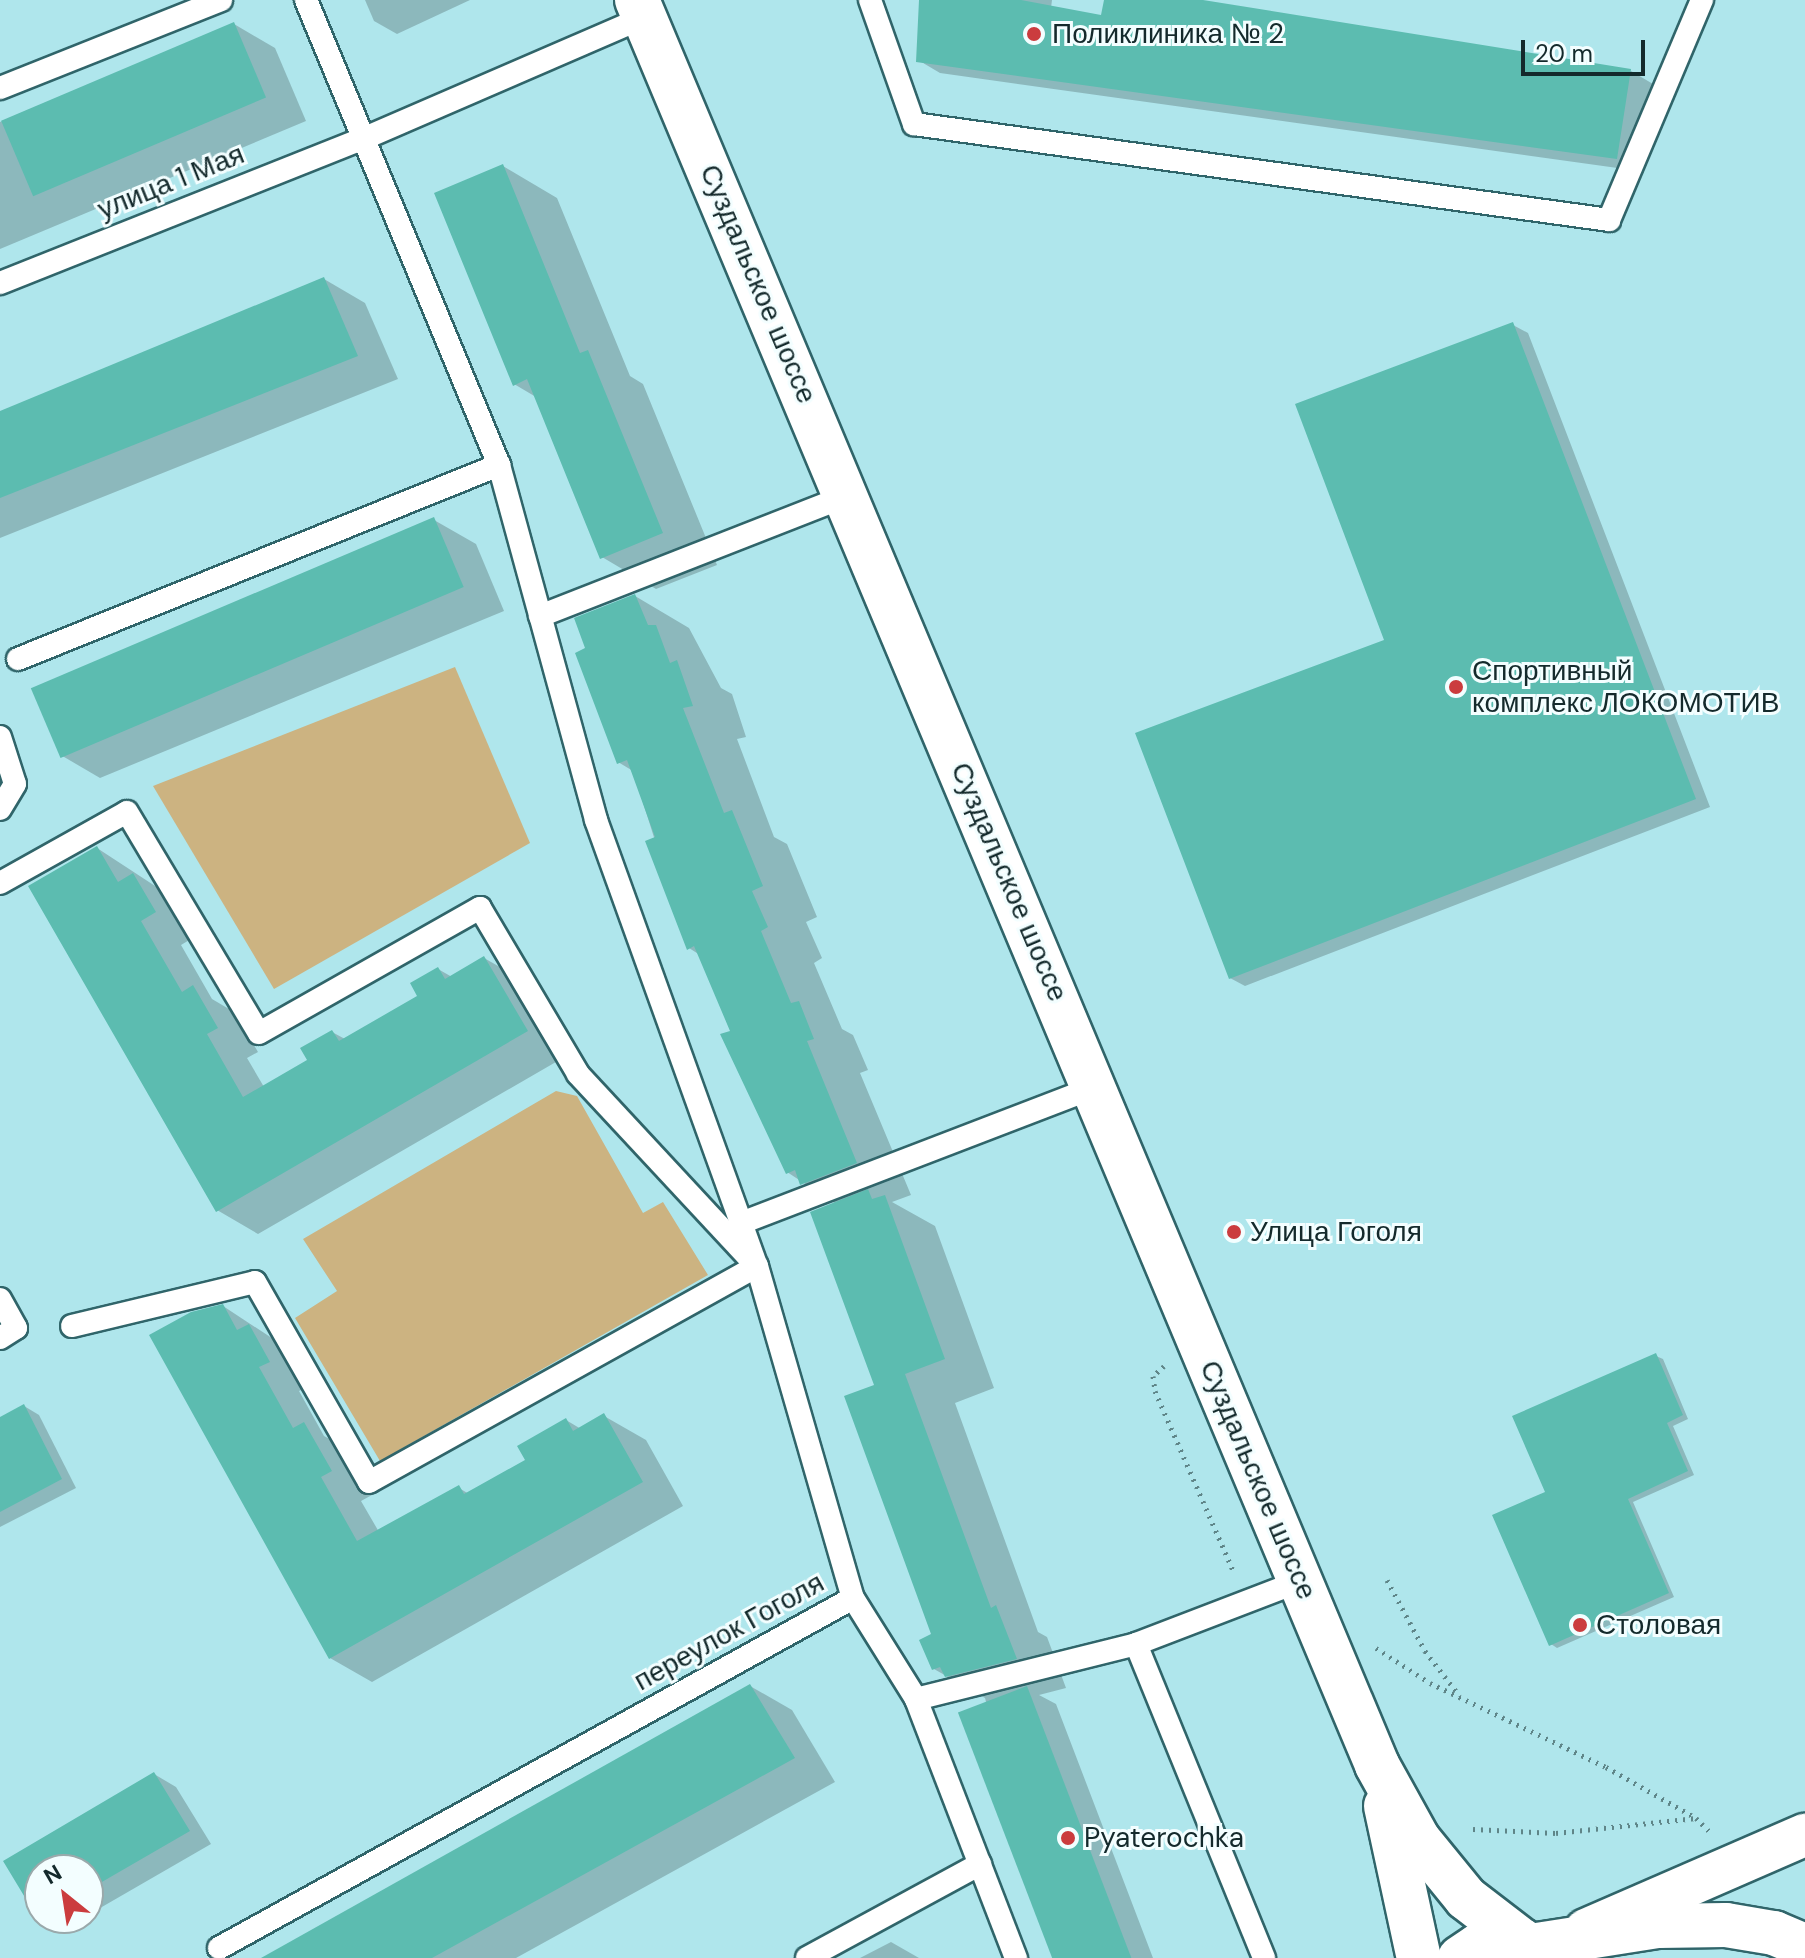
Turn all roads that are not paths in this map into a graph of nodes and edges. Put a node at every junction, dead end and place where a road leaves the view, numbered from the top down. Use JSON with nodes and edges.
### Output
{"nodes":[{"id":1,"x":221,"y":0,"type":"edge"},
{"id":2,"x":306,"y":0,"type":"edge"},
{"id":3,"x":870,"y":0,"type":"edge"},
{"id":4,"x":1702,"y":0,"type":"edge"},
{"id":5,"x":641,"y":9,"type":"edge"},
{"id":6,"x":0,"y":88,"type":"edge"},
{"id":7,"x":365,"y":138,"type":"junction"},
{"id":8,"x":0,"y":283,"type":"edge"},
{"id":9,"x":499,"y":465,"type":"junction"},
{"id":10,"x":848,"y":495,"type":"junction"},
{"id":11,"x":540,"y":616,"type":"junction"},
{"id":12,"x":18,"y":659,"type":"dead end"},
{"id":13,"x":0,"y":737,"type":"edge"},
{"id":14,"x":0,"y":809,"type":"edge"},
{"id":15,"x":0,"y":883,"type":"edge"},
{"id":16,"x":1095,"y":1087,"type":"junction"},
{"id":17,"x":741,"y":1223,"type":"junction"},
{"id":18,"x":757,"y":1266,"type":"junction"},
{"id":19,"x":0,"y":1299,"type":"edge"},
{"id":20,"x":72,"y":1326,"type":"dead end"},
{"id":21,"x":0,"y":1338,"type":"edge"},
{"id":22,"x":1300,"y":1581,"type":"junction"},
{"id":23,"x":853,"y":1598,"type":"junction"},
{"id":24,"x":1136,"y":1644,"type":"junction"},
{"id":25,"x":916,"y":1699,"type":"junction"},
{"id":26,"x":1377,"y":1765,"type":"junction"},
{"id":27,"x":1805,"y":1835,"type":"edge"},
{"id":28,"x":980,"y":1864,"type":"junction"},
{"id":29,"x":1708,"y":1876,"type":"junction"},
{"id":30,"x":1645,"y":1942,"type":"edge"},
{"id":31,"x":1805,"y":1946,"type":"edge"},
{"id":32,"x":1542,"y":1947,"type":"edge"},
{"id":33,"x":219,"y":1948,"type":"dead end"},
{"id":34,"x":807,"y":1958,"type":"edge"},
{"id":35,"x":1016,"y":1958,"type":"edge"},
{"id":36,"x":1264,"y":1958,"type":"edge"},
{"id":37,"x":1419,"y":1958,"type":"edge"},
{"id":38,"x":1460,"y":1958,"type":"edge"}],
"edges":[{"from":1,"to":6,"type":"lane"},
{"from":2,"to":7,"type":"lane"},
{"from":3,"to":4,"type":"lane"},
{"from":5,"to":7,"type":"lane","name":"улица 1 Мая"},
{"from":5,"to":10,"type":"main road","name":"Суздальское шоссе"},
{"from":7,"to":8,"type":"lane","name":"улица 1 Мая"},
{"from":7,"to":9,"type":"lane"},
{"from":9,"to":11,"type":"lane"},
{"from":9,"to":12,"type":"lane"},
{"from":10,"to":11,"type":"lane"},
{"from":10,"to":16,"type":"main road","name":"Суздальское шоссе"},
{"from":11,"to":17,"type":"lane"},
{"from":13,"to":14,"type":"lane"},
{"from":15,"to":18,"type":"lane"},
{"from":16,"to":17,"type":"lane"},
{"from":16,"to":22,"type":"main road","name":"Суздальское шоссе"},
{"from":17,"to":18,"type":"lane"},
{"from":18,"to":20,"type":"lane"},
{"from":18,"to":23,"type":"lane"},
{"from":19,"to":21,"type":"lane"},
{"from":22,"to":24,"type":"lane"},
{"from":22,"to":26,"type":"main road","name":"Суздальское шоссе"},
{"from":23,"to":25,"type":"lane","name":"переулок Гоголя"},
{"from":23,"to":33,"type":"lane","name":"переулок Гоголя"},
{"from":24,"to":25,"type":"lane"},
{"from":24,"to":36,"type":"lane"},
{"from":25,"to":28,"type":"lane","name":"переулок Гоголя"},
{"from":26,"to":32,"type":"main road","name":"Суздальское шоссе"},
{"from":26,"to":37,"type":"main road","name":"Суздальское шоссе"},
{"from":27,"to":29,"type":"street"},
{"from":28,"to":34,"type":"lane"},
{"from":28,"to":35,"type":"lane","name":"переулок Гоголя"},
{"from":29,"to":30,"type":"street"},
{"from":29,"to":32,"type":"street"},
{"from":30,"to":31,"type":"main road"},
{"from":30,"to":32,"type":"main road"},
{"from":32,"to":38,"type":"main road"}]}
